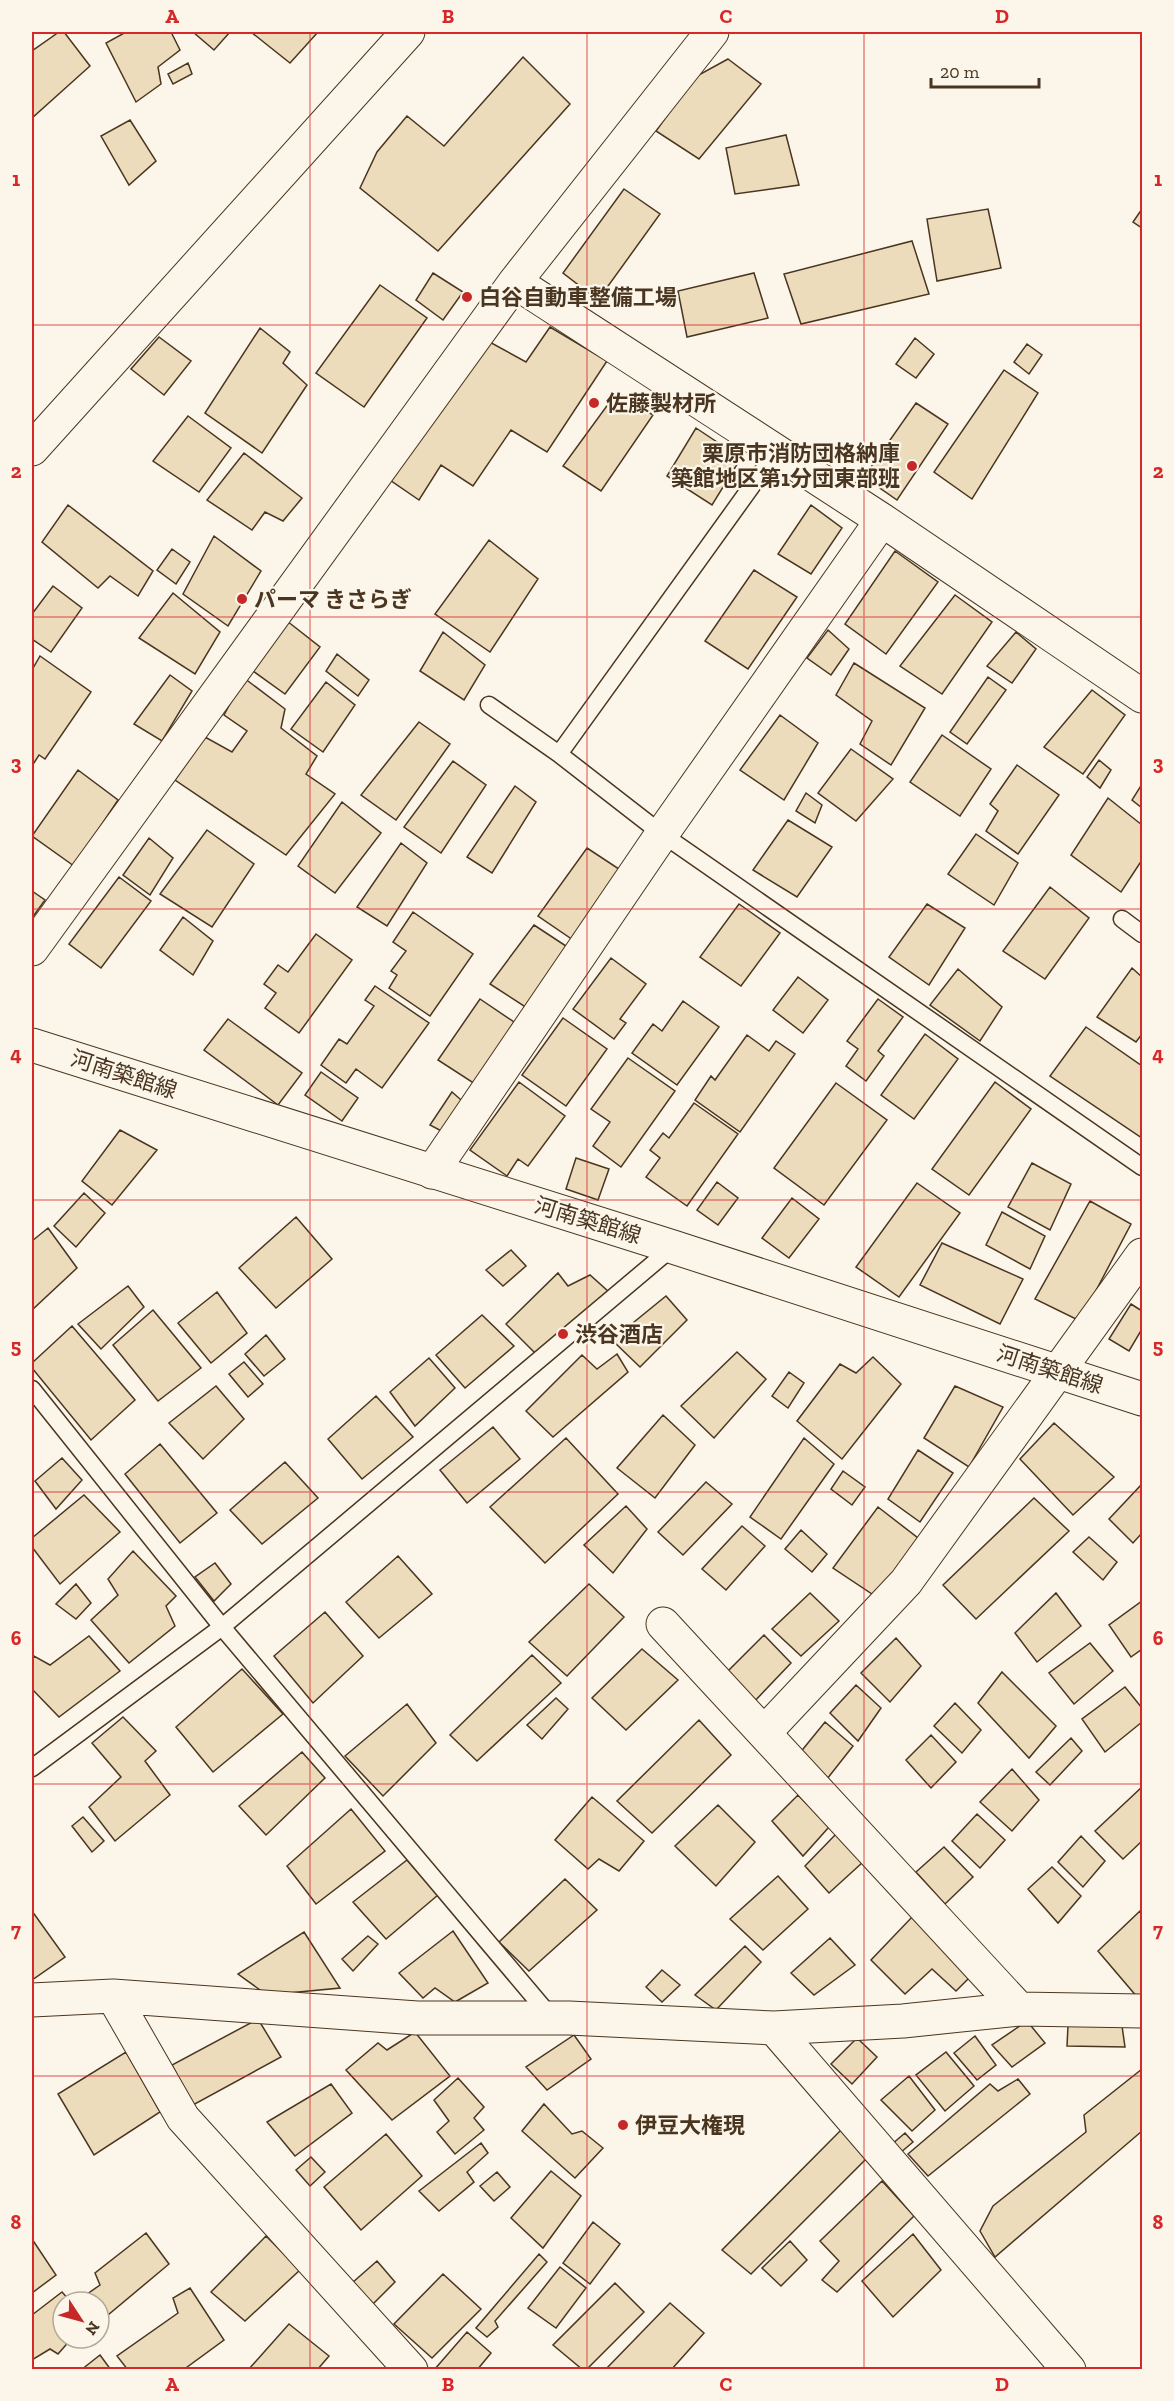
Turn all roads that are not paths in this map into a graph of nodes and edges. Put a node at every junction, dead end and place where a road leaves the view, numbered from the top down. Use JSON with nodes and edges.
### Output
{"nodes":[{"id":1,"x":408,"y":32,"type":"edge"},
{"id":2,"x":712,"y":32,"type":"edge"},
{"id":3,"x":515,"y":282,"type":"junction"},
{"id":4,"x":32,"y":449,"type":"edge"},
{"id":5,"x":777,"y":451,"type":"junction"},
{"id":6,"x":882,"y":520,"type":"junction"},
{"id":7,"x":1143,"y":696,"type":"edge"},
{"id":8,"x":489,"y":705,"type":"dead end"},
{"id":9,"x":559,"y":754,"type":"junction"},
{"id":10,"x":662,"y":834,"type":"junction"},
{"id":11,"x":1122,"y":919,"type":"dead end"},
{"id":12,"x":1143,"y":934,"type":"edge"},
{"id":13,"x":32,"y":949,"type":"edge"},
{"id":14,"x":32,"y":1045,"type":"edge"},
{"id":15,"x":1143,"y":1167,"type":"edge"},
{"id":16,"x":432,"y":1172,"type":"junction"},
{"id":17,"x":673,"y":1247,"type":"junction"},
{"id":18,"x":1143,"y":1255,"type":"edge"},
{"id":19,"x":1059,"y":1373,"type":"junction"},
{"id":20,"x":32,"y":1389,"type":"edge"},
{"id":21,"x":1143,"y":1399,"type":"edge"},
{"id":22,"x":663,"y":1624,"type":"dead end"},
{"id":23,"x":222,"y":1627,"type":"junction"},
{"id":24,"x":764,"y":1733,"type":"junction"},
{"id":25,"x":32,"y":1768,"type":"edge"},
{"id":26,"x":113,"y":1996,"type":"junction"},
{"id":27,"x":32,"y":2000,"type":"edge"},
{"id":28,"x":1019,"y":2009,"type":"junction"},
{"id":29,"x":1143,"y":2012,"type":"edge"},
{"id":30,"x":552,"y":2018,"type":"junction"},
{"id":31,"x":774,"y":2028,"type":"junction"},
{"id":32,"x":411,"y":2370,"type":"edge"},
{"id":33,"x":1069,"y":2370,"type":"edge"}],
"edges":[{"from":1,"to":4,"type":"street"},
{"from":2,"to":3,"type":"street"},
{"from":3,"to":5,"type":"street"},
{"from":3,"to":13,"type":"street"},
{"from":5,"to":6,"type":"street"},
{"from":5,"to":9,"type":"lane"},
{"from":6,"to":7,"type":"street"},
{"from":6,"to":10,"type":"street"},
{"from":8,"to":9,"type":"lane"},
{"from":9,"to":10,"type":"lane"},
{"from":10,"to":15,"type":"lane"},
{"from":10,"to":16,"type":"street"},
{"from":11,"to":12,"type":"lane"},
{"from":14,"to":16,"type":"street","name":"河南築館線"},
{"from":16,"to":17,"type":"street","name":"河南築館線"},
{"from":17,"to":19,"type":"street","name":"河南築館線"},
{"from":17,"to":23,"type":"lane"},
{"from":18,"to":19,"type":"street"},
{"from":19,"to":21,"type":"street","name":"河南築館線"},
{"from":19,"to":24,"type":"street"},
{"from":20,"to":23,"type":"lane"},
{"from":22,"to":24,"type":"street"},
{"from":23,"to":25,"type":"lane"},
{"from":23,"to":30,"type":"lane"},
{"from":24,"to":28,"type":"street"},
{"from":26,"to":27,"type":"street"},
{"from":26,"to":30,"type":"street"},
{"from":26,"to":32,"type":"street"},
{"from":28,"to":29,"type":"street"},
{"from":28,"to":31,"type":"street"},
{"from":30,"to":31,"type":"street"},
{"from":31,"to":33,"type":"street"}]}
